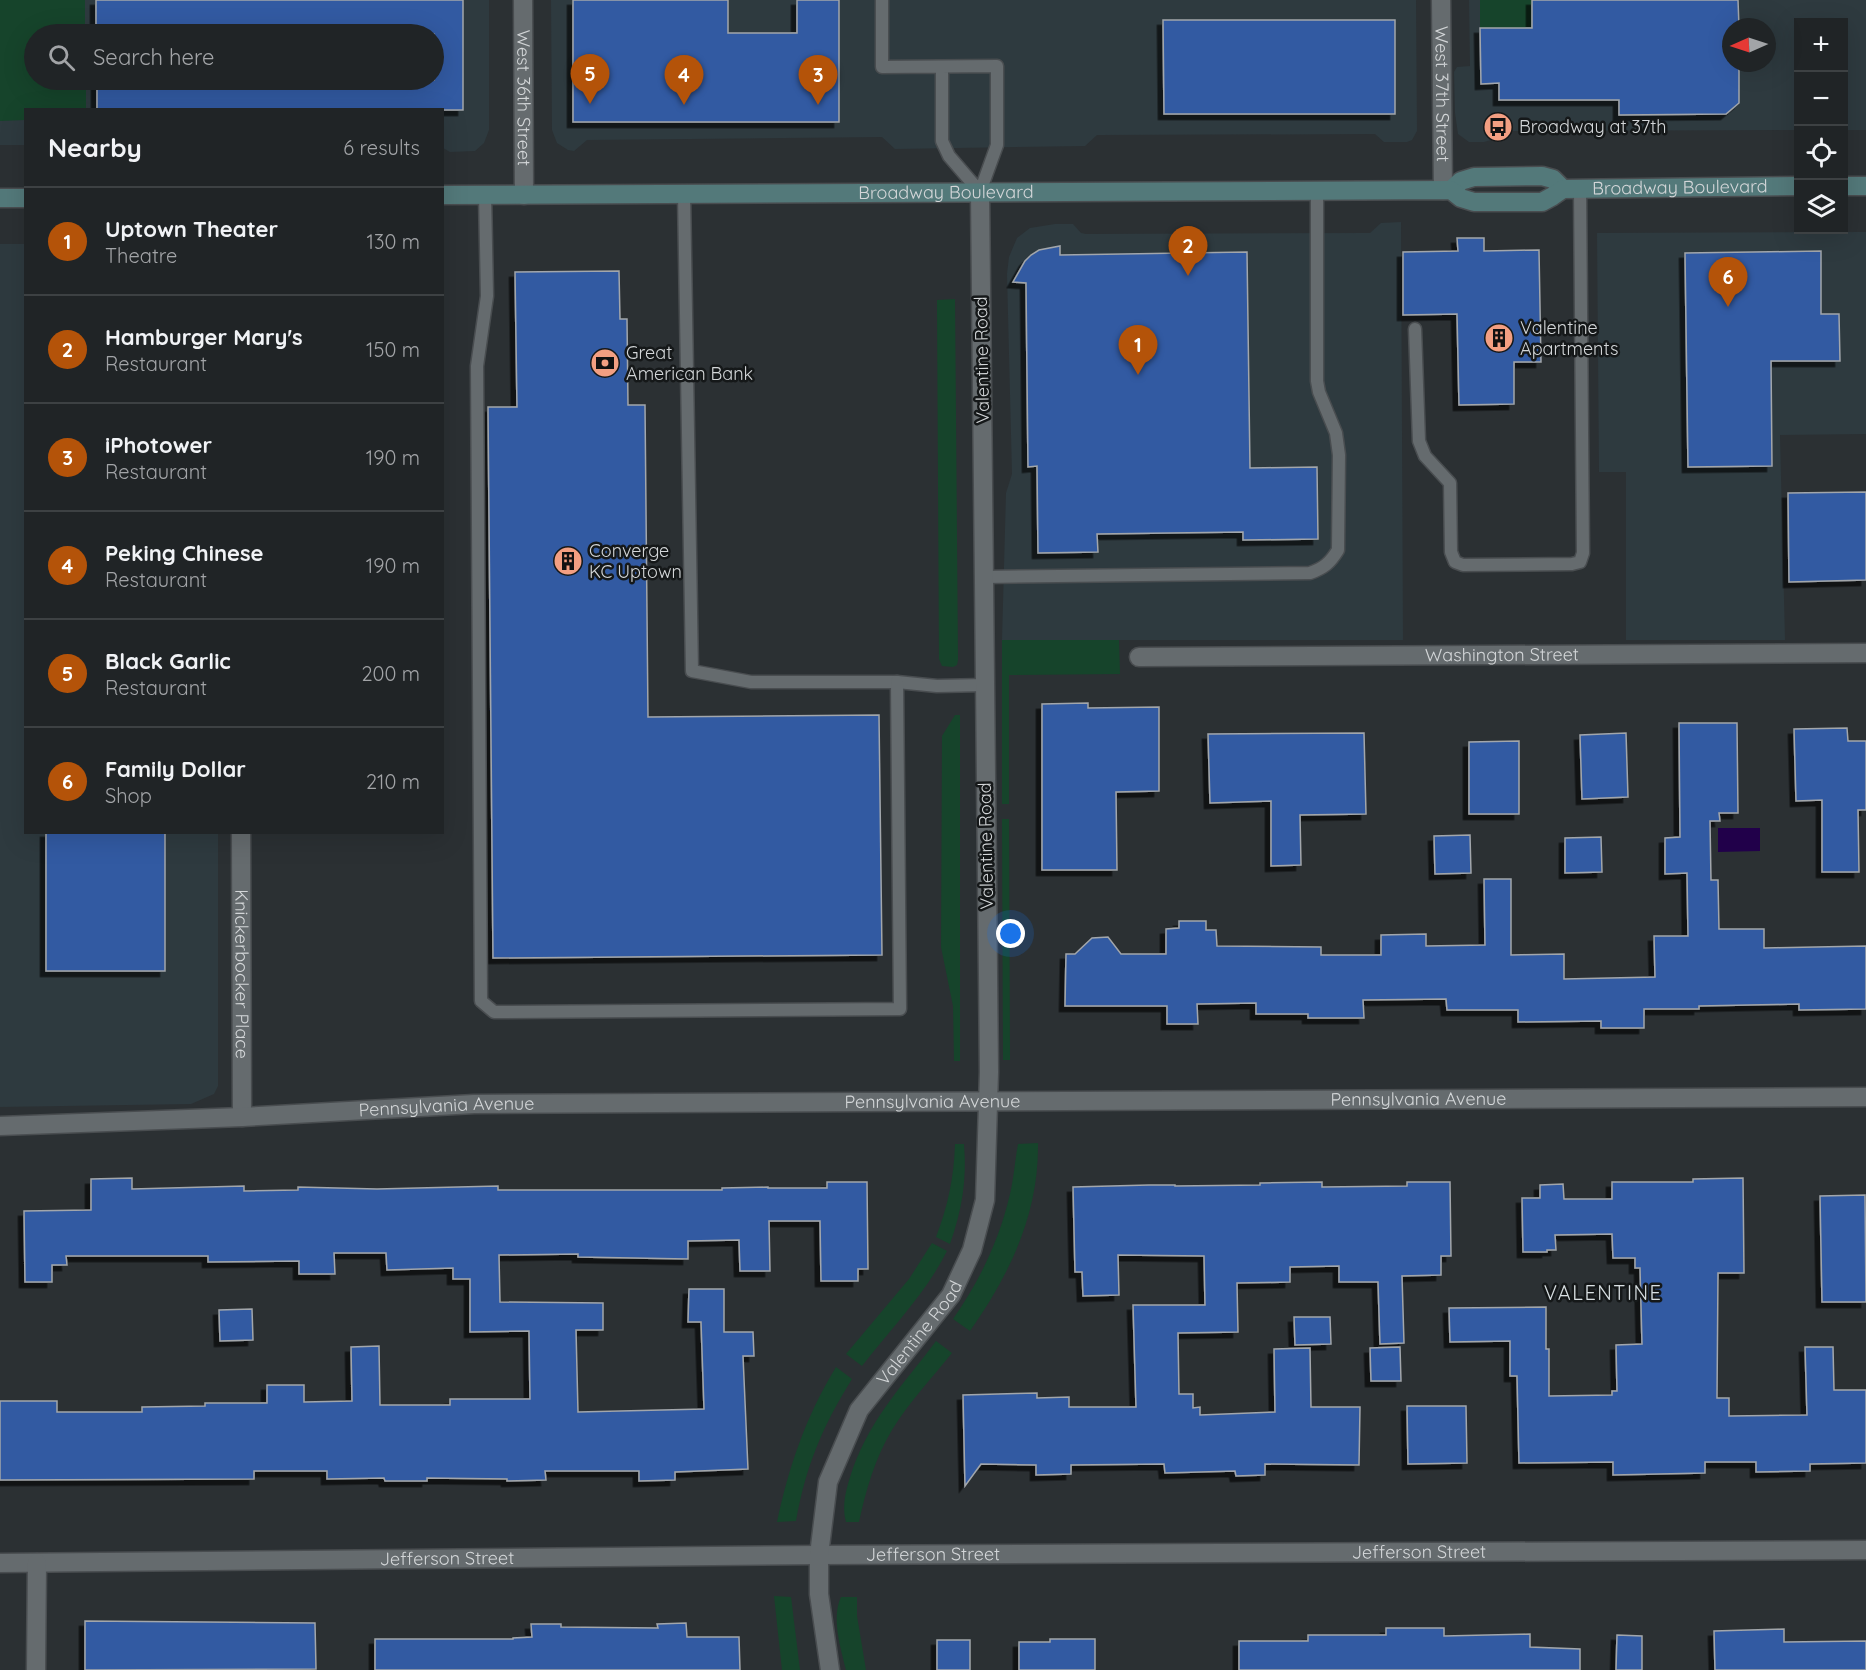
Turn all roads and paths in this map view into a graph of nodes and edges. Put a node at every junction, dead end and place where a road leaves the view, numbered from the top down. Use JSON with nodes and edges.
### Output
{"nodes":[{"id":1,"x":523,"y":0,"type":"edge"},
{"id":2,"x":882,"y":0,"type":"edge"},
{"id":3,"x":1441,"y":0,"type":"edge"},
{"id":4,"x":942,"y":67,"type":"junction"},
{"id":5,"x":1794,"y":186,"type":"edge"},
{"id":6,"x":1848,"y":186,"type":"edge"},
{"id":7,"x":1866,"y":186,"type":"edge"},
{"id":8,"x":1571,"y":189,"type":"junction"},
{"id":9,"x":1317,"y":190,"type":"junction"},
{"id":10,"x":1447,"y":190,"type":"junction"},
{"id":11,"x":980,"y":192,"type":"junction"},
{"id":12,"x":684,"y":194,"type":"junction"},
{"id":13,"x":444,"y":195,"type":"edge"},
{"id":14,"x":485,"y":195,"type":"junction"},
{"id":15,"x":524,"y":195,"type":"junction"},
{"id":16,"x":0,"y":198,"type":"edge"},
{"id":17,"x":24,"y":198,"type":"edge"},
{"id":18,"x":1415,"y":329,"type":"dead end"},
{"id":19,"x":983,"y":577,"type":"junction"},
{"id":20,"x":1866,"y":652,"type":"edge"},
{"id":21,"x":1139,"y":657,"type":"dead end"},
{"id":22,"x":897,"y":682,"type":"junction"},
{"id":23,"x":985,"y":685,"type":"junction"},
{"id":24,"x":241,"y":834,"type":"edge"},
{"id":25,"x":1866,"y":1097,"type":"edge"},
{"id":26,"x":989,"y":1103,"type":"junction"},
{"id":27,"x":242,"y":1117,"type":"junction"},
{"id":28,"x":0,"y":1126,"type":"edge"},
{"id":29,"x":1866,"y":1550,"type":"edge"},
{"id":30,"x":819,"y":1556,"type":"junction"},
{"id":31,"x":0,"y":1563,"type":"edge"},
{"id":32,"x":37,"y":1563,"type":"junction"},
{"id":33,"x":36,"y":1670,"type":"edge"},
{"id":34,"x":830,"y":1670,"type":"edge"}],
"edges":[{"from":1,"to":15,"type":"street","name":"West 36th Street"},
{"from":2,"to":4,"type":"lane"},
{"from":3,"to":10,"type":"street","name":"West 37th Street"},
{"from":4,"to":11,"type":"lane"},
{"from":4,"to":11,"type":"lane"},
{"from":5,"to":8,"type":"main road","name":"Broadway Boulevard"},
{"from":6,"to":7,"type":"main road"},
{"from":8,"to":10,"type":"main road","name":"Broadway Boulevard"},
{"from":8,"to":10,"type":"main road","name":"Broadway Boulevard"},
{"from":8,"to":18,"type":"lane"},
{"from":9,"to":10,"type":"main road","name":"Broadway Boulevard"},
{"from":9,"to":11,"type":"main road","name":"Broadway Boulevard"},
{"from":9,"to":19,"type":"lane"},
{"from":11,"to":12,"type":"main road","name":"Broadway Boulevard"},
{"from":11,"to":19,"type":"street","name":"Valentine Road"},
{"from":12,"to":15,"type":"main road","name":"Broadway Boulevard"},
{"from":12,"to":22,"type":"lane"},
{"from":13,"to":14,"type":"main road","name":"Broadway Boulevard"},
{"from":14,"to":15,"type":"main road","name":"Broadway Boulevard"},
{"from":14,"to":22,"type":"lane"},
{"from":16,"to":17,"type":"main road"},
{"from":19,"to":23,"type":"street","name":"Valentine Road"},
{"from":20,"to":21,"type":"street","name":"Washington Street"},
{"from":22,"to":23,"type":"lane"},
{"from":23,"to":26,"type":"street","name":"Valentine Road"},
{"from":24,"to":27,"type":"street","name":"Knickerbocker Place"},
{"from":25,"to":26,"type":"street","name":"Pennsylvania Avenue"},
{"from":26,"to":27,"type":"street","name":"Pennsylvania Avenue"},
{"from":26,"to":30,"type":"street","name":"Valentine Road"},
{"from":27,"to":28,"type":"street","name":"Pennsylvania Avenue"},
{"from":29,"to":30,"type":"street","name":"Jefferson Street"},
{"from":30,"to":32,"type":"street","name":"Jefferson Street"},
{"from":30,"to":34,"type":"street","name":"Valentine Road"},
{"from":31,"to":32,"type":"street","name":"Jefferson Street"},
{"from":32,"to":33,"type":"street"}]}
